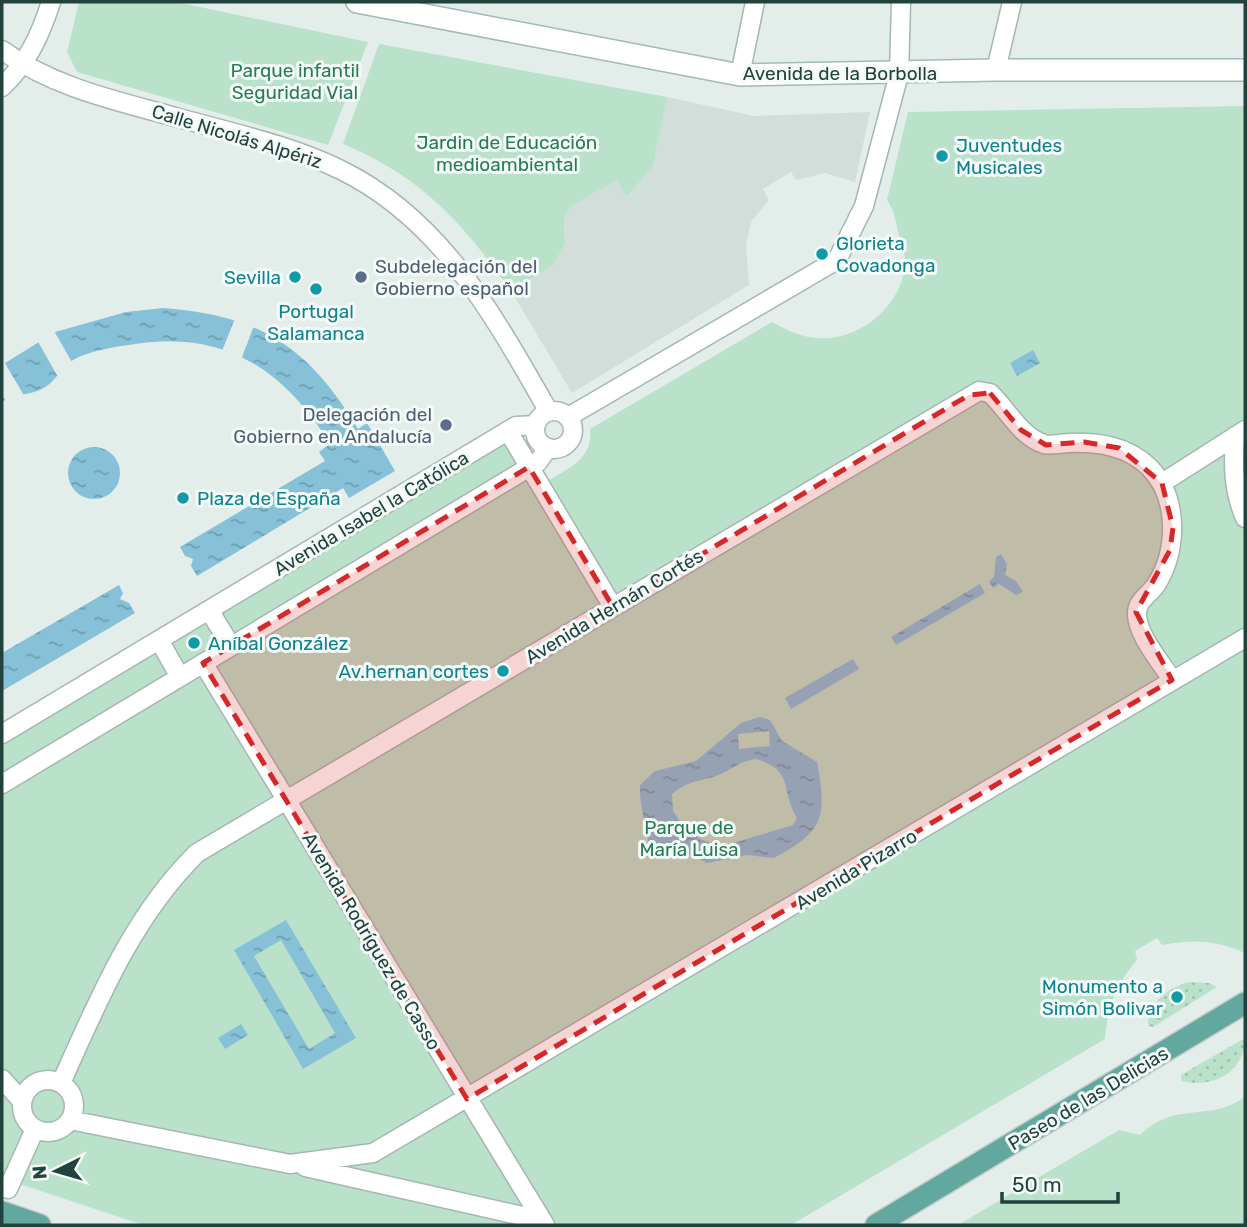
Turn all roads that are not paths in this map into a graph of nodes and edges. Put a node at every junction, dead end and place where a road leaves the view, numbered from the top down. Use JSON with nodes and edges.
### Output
{"nodes":[{"id":1,"x":51,"y":2,"type":"edge"},
{"id":2,"x":357,"y":2,"type":"edge"},
{"id":3,"x":755,"y":2,"type":"edge"},
{"id":4,"x":901,"y":2,"type":"edge"},
{"id":5,"x":1012,"y":2,"type":"edge"},
{"id":6,"x":2,"y":50,"type":"edge"},
{"id":7,"x":2,"y":63,"type":"edge"},
{"id":8,"x":24,"y":66,"type":"junction"},
{"id":9,"x":996,"y":70,"type":"junction"},
{"id":10,"x":1245,"y":70,"type":"edge"},
{"id":11,"x":899,"y":74,"type":"junction"},
{"id":12,"x":740,"y":75,"type":"junction"},
{"id":13,"x":2,"y":87,"type":"edge"},
{"id":14,"x":568,"y":417,"type":"junction"},
{"id":15,"x":543,"y":419,"type":"junction"},
{"id":16,"x":508,"y":431,"type":"junction"},
{"id":17,"x":1240,"y":433,"type":"edge"},
{"id":18,"x":548,"y":448,"type":"junction"},
{"id":19,"x":529,"y":467,"type":"junction"},
{"id":20,"x":1162,"y":483,"type":"junction"},
{"id":21,"x":1245,"y":518,"type":"edge"},
{"id":22,"x":613,"y":607,"type":"junction"},
{"id":23,"x":209,"y":610,"type":"junction"},
{"id":24,"x":1245,"y":638,"type":"edge"},
{"id":25,"x":159,"y":640,"type":"junction"},
{"id":26,"x":231,"y":646,"type":"junction"},
{"id":27,"x":204,"y":663,"type":"junction"},
{"id":28,"x":180,"y":677,"type":"junction"},
{"id":29,"x":1172,"y":680,"type":"junction"},
{"id":30,"x":2,"y":734,"type":"edge"},
{"id":31,"x":2,"y":784,"type":"edge"},
{"id":32,"x":287,"y":801,"type":"junction"},
{"id":33,"x":1245,"y":1003,"type":"edge"},
{"id":34,"x":2,"y":1079,"type":"edge"},
{"id":35,"x":61,"y":1083,"type":"junction"},
{"id":36,"x":467,"y":1099,"type":"junction"},
{"id":37,"x":22,"y":1101,"type":"junction"},
{"id":38,"x":70,"y":1120,"type":"junction"},
{"id":39,"x":35,"y":1129,"type":"junction"},
{"id":40,"x":290,"y":1164,"type":"junction"},
{"id":41,"x":8,"y":1189,"type":"dead end"},
{"id":42,"x":2,"y":1212,"type":"edge"},
{"id":43,"x":885,"y":1219,"type":"edge"},
{"id":44,"x":542,"y":1223,"type":"edge"},
{"id":45,"x":40,"y":1225,"type":"edge"},
{"id":46,"x":868,"y":1225,"type":"edge"}],
"edges":[{"from":1,"to":8,"type":"street"},
{"from":2,"to":12,"type":"main road","name":"Avenida de la Borbolla"},
{"from":3,"to":12,"type":"street"},
{"from":4,"to":11,"type":"street"},
{"from":5,"to":9,"type":"street"},
{"from":6,"to":8,"type":"street"},
{"from":7,"to":8,"type":"street"},
{"from":8,"to":13,"type":"street"},
{"from":8,"to":15,"type":"street","name":"Calle Nicolás Alpériz"},
{"from":9,"to":10,"type":"main road","name":"Avenida de la Borbolla"},
{"from":9,"to":11,"type":"main road","name":"Avenida de la Borbolla"},
{"from":11,"to":12,"type":"main road","name":"Avenida de la Borbolla"},
{"from":11,"to":14,"type":"street"},
{"from":14,"to":15,"type":"street"},
{"from":14,"to":18,"type":"street"},
{"from":15,"to":16,"type":"street","name":"Avenida Isabel la Católica"},
{"from":15,"to":18,"type":"street"},
{"from":16,"to":19,"type":"street"},
{"from":16,"to":23,"type":"street","name":"Avenida Isabel la Católica"},
{"from":17,"to":20,"type":"street"},
{"from":17,"to":21,"type":"street"},
{"from":18,"to":19,"type":"street"},
{"from":19,"to":22,"type":"street"},
{"from":19,"to":26,"type":"street"},
{"from":20,"to":22,"type":"street","name":"Avenida Hernán Cortés"},
{"from":20,"to":29,"type":"street"},
{"from":22,"to":32,"type":"street","name":"Avenida Hernán Cortés"},
{"from":23,"to":25,"type":"street","name":"Avenida Isabel la Católica"},
{"from":23,"to":26,"type":"street"},
{"from":24,"to":29,"type":"street","name":"Avenida Pizarro"},
{"from":25,"to":28,"type":"street"},
{"from":25,"to":30,"type":"street"},
{"from":26,"to":27,"type":"street"},
{"from":27,"to":28,"type":"street"},
{"from":27,"to":32,"type":"street","name":"Avenida Rodríguez de Casso"},
{"from":28,"to":31,"type":"street"},
{"from":29,"to":36,"type":"street","name":"Avenida Pizarro"},
{"from":32,"to":35,"type":"street","name":"Avenida Hernán Cortés"},
{"from":32,"to":36,"type":"street","name":"Avenida Rodríguez de Casso"},
{"from":33,"to":43,"type":"main road","name":"Paseo de las Delicias"},
{"from":34,"to":37,"type":"street"},
{"from":35,"to":37,"type":"street"},
{"from":35,"to":38,"type":"street"},
{"from":36,"to":40,"type":"street","name":"Avenida Pizarro"},
{"from":36,"to":44,"type":"street","name":"Avenida Rodríguez de Casso"},
{"from":37,"to":39,"type":"street"},
{"from":38,"to":39,"type":"street"},
{"from":38,"to":40,"type":"street"},
{"from":39,"to":41,"type":"street"},
{"from":40,"to":44,"type":"street"},
{"from":42,"to":45,"type":"main road"},
{"from":43,"to":46,"type":"main road","name":"Paseo de las Delicias"}]}
